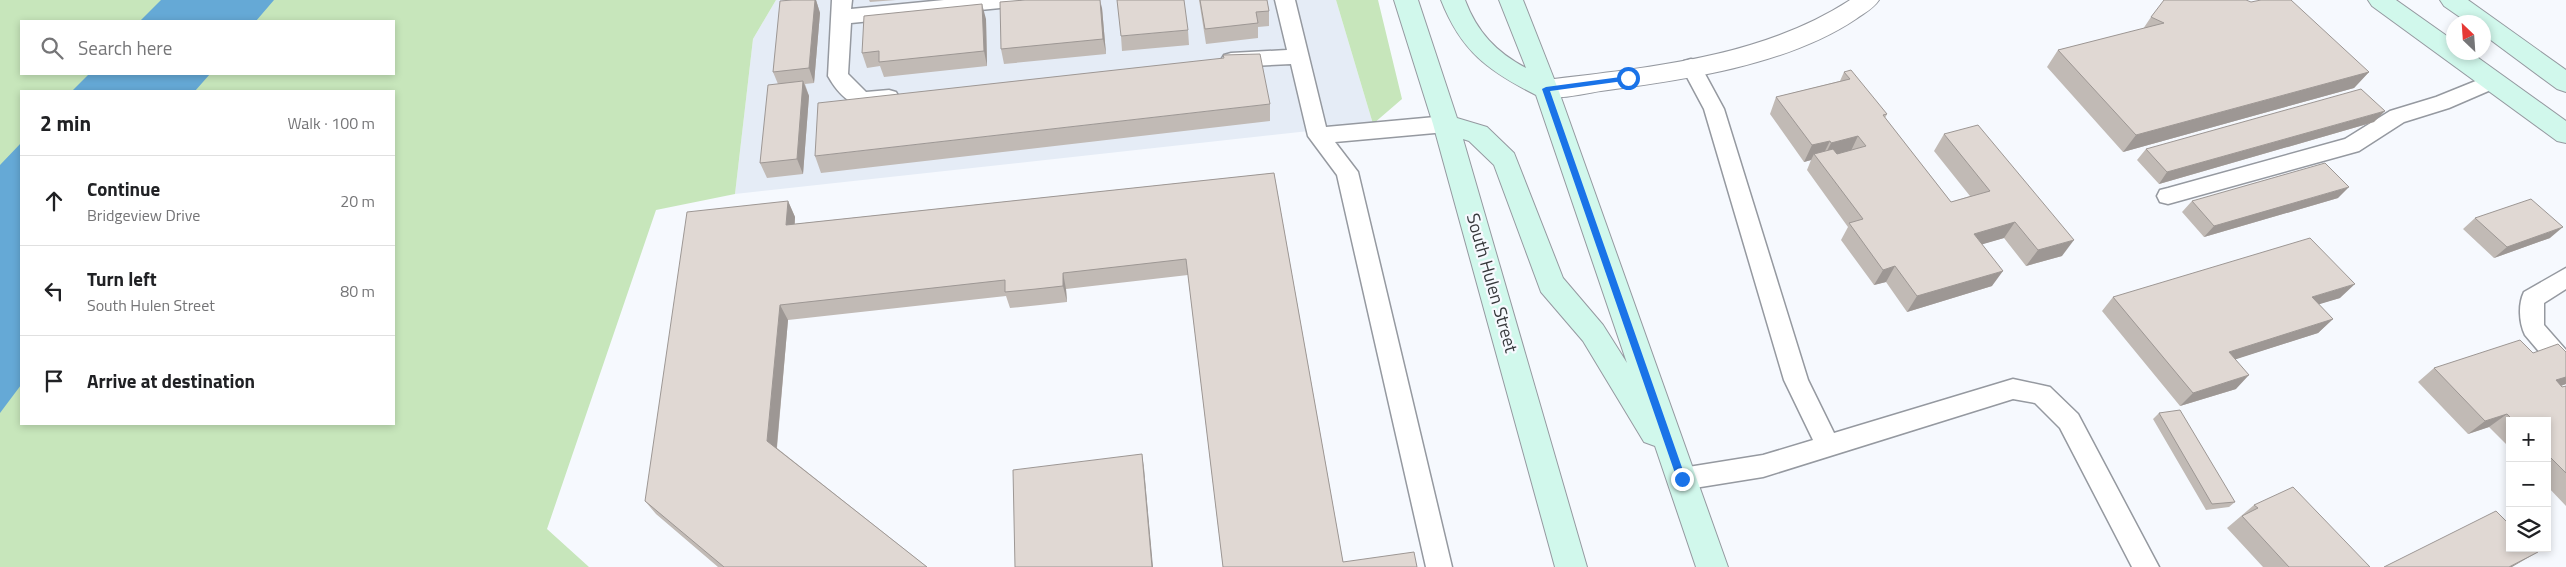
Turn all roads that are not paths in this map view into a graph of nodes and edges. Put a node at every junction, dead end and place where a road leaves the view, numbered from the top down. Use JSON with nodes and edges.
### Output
{"nodes":[{"id":1,"x":1010,"y":0,"type":"edge"},
{"id":2,"x":1285,"y":0,"type":"edge"},
{"id":3,"x":1406,"y":0,"type":"edge"},
{"id":4,"x":1453,"y":0,"type":"edge"},
{"id":5,"x":1510,"y":0,"type":"edge"},
{"id":6,"x":1867,"y":0,"type":"edge"},
{"id":7,"x":2380,"y":0,"type":"edge"},
{"id":8,"x":2452,"y":0,"type":"edge"},
{"id":9,"x":841,"y":8,"type":"edge"},
{"id":10,"x":2472,"y":15,"type":"edge"},
{"id":11,"x":2491,"y":29,"type":"edge"},
{"id":12,"x":1299,"y":57,"type":"junction"},
{"id":13,"x":1209,"y":60,"type":"edge"},
{"id":14,"x":1691,"y":66,"type":"junction"},
{"id":15,"x":2493,"y":81,"type":"junction"},
{"id":16,"x":2566,"y":83,"type":"edge"},
{"id":17,"x":1546,"y":89,"type":"junction"},
{"id":18,"x":910,"y":94,"type":"edge"},
{"id":19,"x":1446,"y":124,"type":"junction"},
{"id":20,"x":2566,"y":134,"type":"edge"},
{"id":21,"x":1318,"y":136,"type":"junction"},
{"id":22,"x":2168,"y":196,"type":"dead end"},
{"id":23,"x":2566,"y":277,"type":"edge"},
{"id":24,"x":2566,"y":367,"type":"edge"},
{"id":25,"x":1828,"y":446,"type":"junction"},
{"id":26,"x":1682,"y":479,"type":"junction"},
{"id":27,"x":1439,"y":567,"type":"edge"},
{"id":28,"x":1572,"y":567,"type":"edge"},
{"id":29,"x":1712,"y":567,"type":"edge"},
{"id":30,"x":2146,"y":567,"type":"edge"}],
"edges":[{"from":1,"to":9,"type":"lane"},
{"from":2,"to":12,"type":"lane"},
{"from":3,"to":19,"type":"main road","name":"South Hulen Street"},
{"from":4,"to":17,"type":"main road"},
{"from":5,"to":17,"type":"main road"},
{"from":6,"to":14,"type":"street"},
{"from":7,"to":15,"type":"main road"},
{"from":8,"to":10,"type":"main road"},
{"from":9,"to":18,"type":"lane"},
{"from":11,"to":16,"type":"main road"},
{"from":12,"to":13,"type":"lane"},
{"from":12,"to":21,"type":"lane"},
{"from":14,"to":17,"type":"street"},
{"from":14,"to":25,"type":"lane"},
{"from":15,"to":20,"type":"main road"},
{"from":15,"to":22,"type":"lane"},
{"from":17,"to":26,"type":"main road"},
{"from":19,"to":21,"type":"lane"},
{"from":19,"to":26,"type":"main road"},
{"from":19,"to":28,"type":"main road","name":"South Hulen Street"},
{"from":21,"to":27,"type":"lane"},
{"from":23,"to":24,"type":"lane"},
{"from":25,"to":26,"type":"lane"},
{"from":25,"to":30,"type":"lane"},
{"from":26,"to":29,"type":"main road"}]}
